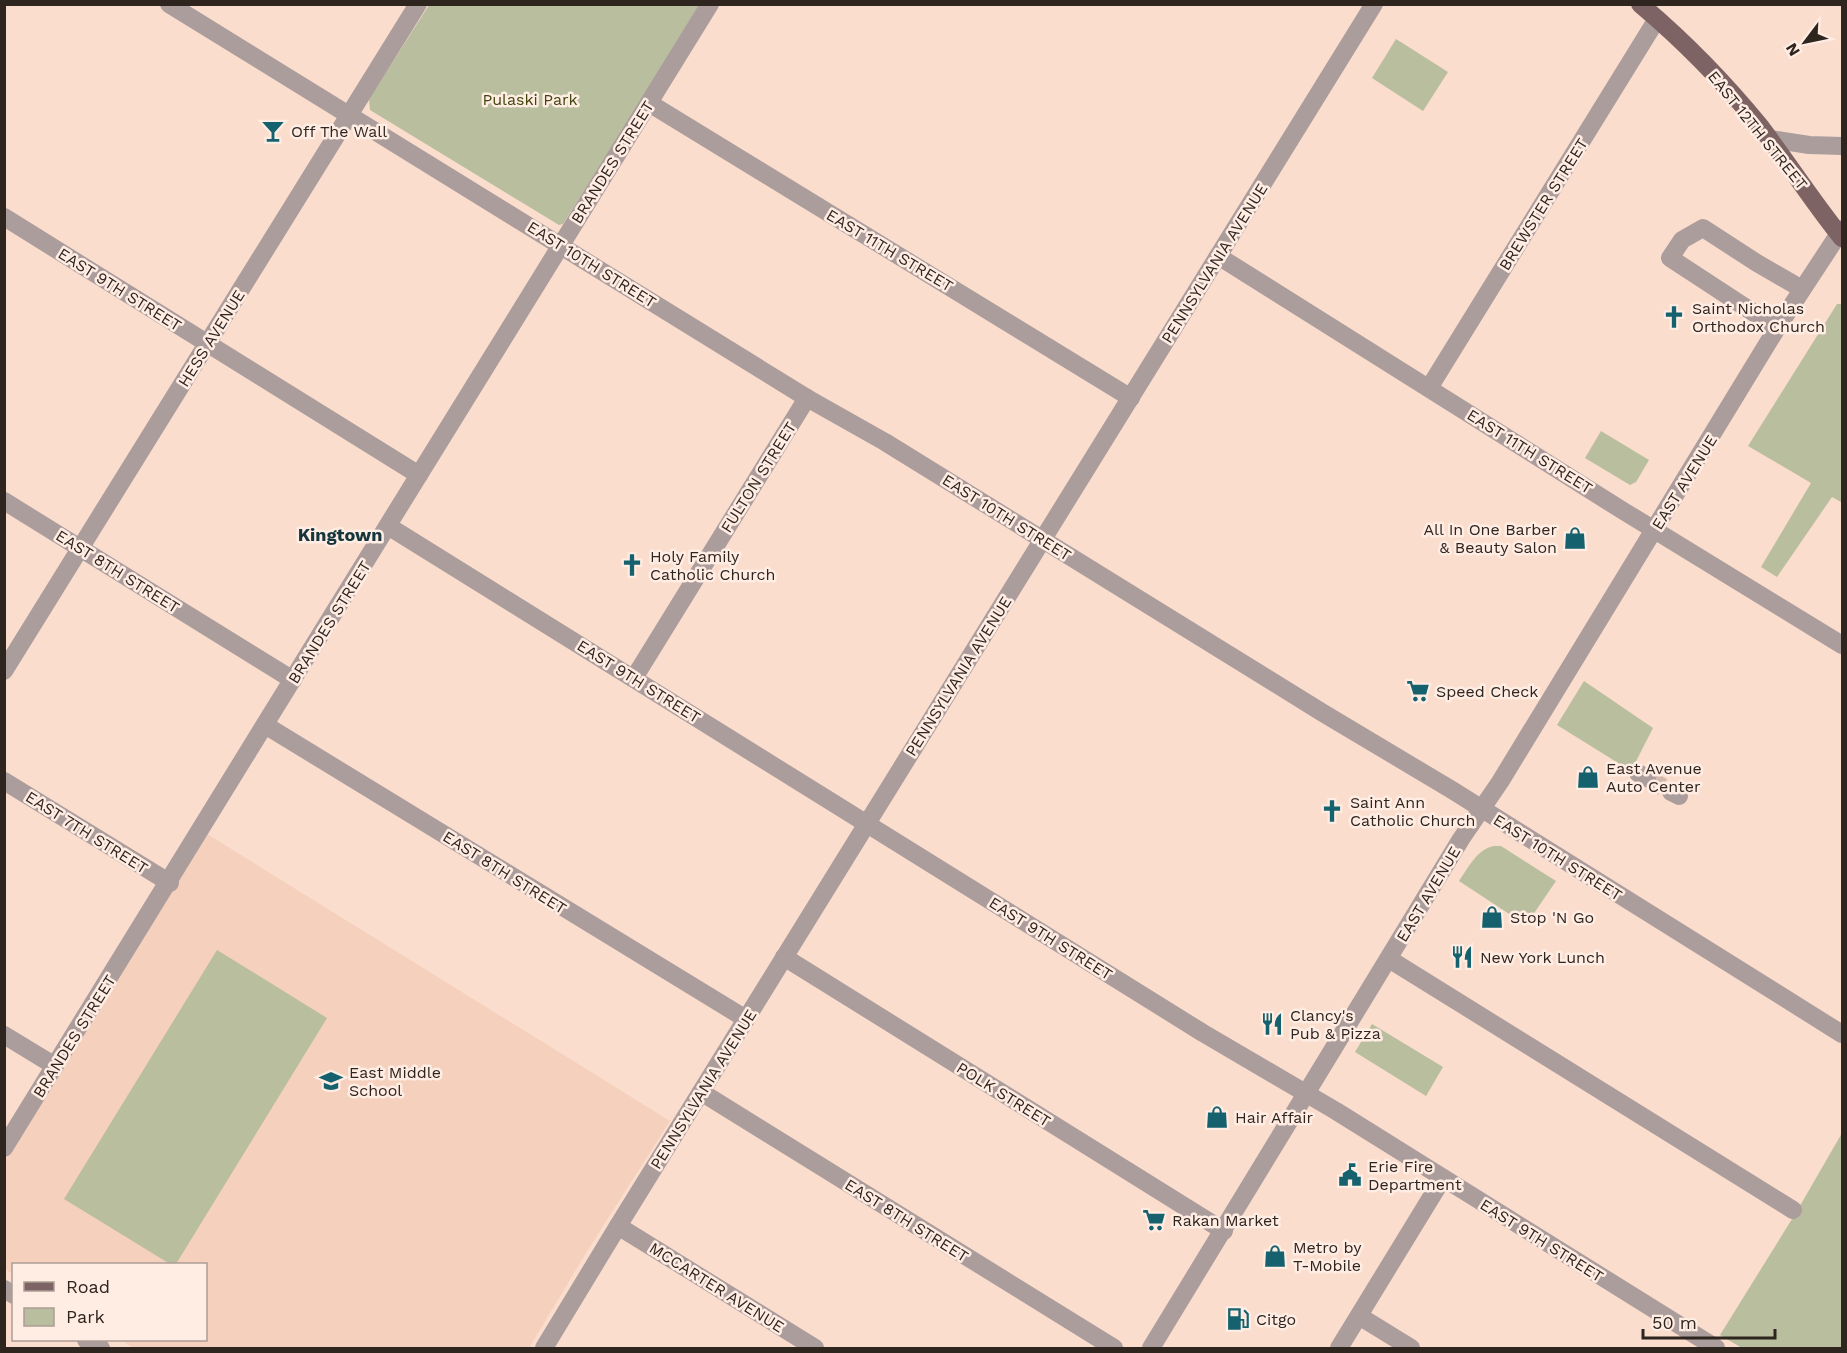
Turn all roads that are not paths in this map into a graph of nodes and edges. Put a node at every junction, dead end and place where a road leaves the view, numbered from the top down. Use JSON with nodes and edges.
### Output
{"nodes":[{"id":1,"x":169,"y":4,"type":"edge"},
{"id":2,"x":418,"y":4,"type":"edge"},
{"id":3,"x":710,"y":4,"type":"edge"},
{"id":4,"x":1374,"y":4,"type":"edge"},
{"id":5,"x":1640,"y":4,"type":"edge"},
{"id":6,"x":1658,"y":19,"type":"junction"},
{"id":7,"x":649,"y":103,"type":"junction"},
{"id":8,"x":349,"y":116,"type":"junction"},
{"id":9,"x":1770,"y":139,"type":"junction"},
{"id":10,"x":1842,"y":146,"type":"edge"},
{"id":11,"x":4,"y":217,"type":"edge"},
{"id":12,"x":1841,"y":234,"type":"edge"},
{"id":13,"x":561,"y":244,"type":"junction"},
{"id":14,"x":1218,"y":256,"type":"junction"},
{"id":15,"x":1802,"y":289,"type":"junction"},
{"id":16,"x":1777,"y":328,"type":"junction"},
{"id":17,"x":208,"y":344,"type":"junction"},
{"id":18,"x":1429,"y":388,"type":"junction"},
{"id":19,"x":807,"y":398,"type":"junction"},
{"id":20,"x":1131,"y":398,"type":"junction"},
{"id":21,"x":419,"y":475,"type":"junction"},
{"id":22,"x":4,"y":501,"type":"edge"},
{"id":23,"x":388,"y":526,"type":"junction"},
{"id":24,"x":1654,"y":530,"type":"junction"},
{"id":25,"x":1042,"y":539,"type":"junction"},
{"id":26,"x":81,"y":548,"type":"junction"},
{"id":27,"x":1842,"y":645,"type":"edge"},
{"id":28,"x":4,"y":671,"type":"edge"},
{"id":29,"x":634,"y":678,"type":"junction"},
{"id":30,"x":292,"y":680,"type":"junction"},
{"id":31,"x":265,"y":725,"type":"junction"},
{"id":32,"x":4,"y":781,"type":"edge"},
{"id":33,"x":1482,"y":809,"type":"junction"},
{"id":34,"x":867,"y":823,"type":"junction"},
{"id":35,"x":170,"y":883,"type":"junction"},
{"id":36,"x":784,"y":957,"type":"junction"},
{"id":37,"x":1389,"y":959,"type":"junction"},
{"id":38,"x":746,"y":1019,"type":"junction"},
{"id":39,"x":1842,"y":1034,"type":"edge"},
{"id":40,"x":4,"y":1035,"type":"edge"},
{"id":41,"x":55,"y":1066,"type":"junction"},
{"id":42,"x":701,"y":1092,"type":"junction"},
{"id":43,"x":1307,"y":1094,"type":"junction"},
{"id":44,"x":4,"y":1148,"type":"edge"},
{"id":45,"x":1443,"y":1178,"type":"junction"},
{"id":46,"x":1793,"y":1210,"type":"dead end"},
{"id":47,"x":618,"y":1226,"type":"junction"},
{"id":48,"x":1224,"y":1231,"type":"junction"},
{"id":49,"x":1359,"y":1316,"type":"junction"},
{"id":50,"x":544,"y":1348,"type":"edge"},
{"id":51,"x":815,"y":1348,"type":"edge"},
{"id":52,"x":1114,"y":1348,"type":"edge"},
{"id":53,"x":1151,"y":1348,"type":"edge"},
{"id":54,"x":1339,"y":1348,"type":"edge"},
{"id":55,"x":1411,"y":1348,"type":"edge"},
{"id":56,"x":1716,"y":1348,"type":"edge"}],
"edges":[{"from":1,"to":8,"type":"street","name":"EAST 10TH STREET"},
{"from":2,"to":8,"type":"street","name":"HESS AVENUE"},
{"from":3,"to":7,"type":"street","name":"BRANDES STREET"},
{"from":4,"to":14,"type":"street","name":"PENNSYLVANIA AVENUE"},
{"from":5,"to":6,"type":"main road","name":"EAST 12TH STREET"},
{"from":6,"to":9,"type":"main road","name":"EAST 12TH STREET"},
{"from":6,"to":18,"type":"street","name":"BREWSTER STREET"},
{"from":7,"to":13,"type":"street","name":"BRANDES STREET"},
{"from":7,"to":20,"type":"street","name":"EAST 11TH STREET"},
{"from":8,"to":13,"type":"street","name":"EAST 10TH STREET"},
{"from":8,"to":17,"type":"street","name":"HESS AVENUE"},
{"from":9,"to":10,"type":"street"},
{"from":9,"to":12,"type":"main road","name":"EAST 12TH STREET"},
{"from":11,"to":17,"type":"street","name":"EAST 9TH STREET"},
{"from":12,"to":15,"type":"street","name":"EAST AVENUE"},
{"from":13,"to":19,"type":"street","name":"EAST 10TH STREET"},
{"from":13,"to":21,"type":"street","name":"BRANDES STREET"},
{"from":14,"to":18,"type":"street","name":"EAST 11TH STREET"},
{"from":14,"to":20,"type":"street","name":"PENNSYLVANIA AVENUE"},
{"from":15,"to":16,"type":"street","name":"EAST AVENUE"},
{"from":15,"to":16,"type":"street"},
{"from":16,"to":24,"type":"street","name":"EAST AVENUE"},
{"from":17,"to":21,"type":"street","name":"EAST 9TH STREET"},
{"from":17,"to":26,"type":"street","name":"HESS AVENUE"},
{"from":18,"to":24,"type":"street","name":"EAST 11TH STREET"},
{"from":19,"to":25,"type":"street","name":"EAST 10TH STREET"},
{"from":19,"to":29,"type":"street","name":"FULTON STREET"},
{"from":20,"to":25,"type":"street","name":"PENNSYLVANIA AVENUE"},
{"from":21,"to":23,"type":"street","name":"BRANDES STREET"},
{"from":22,"to":26,"type":"street","name":"EAST 8TH STREET"},
{"from":23,"to":29,"type":"street","name":"EAST 9TH STREET"},
{"from":23,"to":30,"type":"street","name":"BRANDES STREET"},
{"from":24,"to":27,"type":"street","name":"EAST 11TH STREET"},
{"from":24,"to":33,"type":"street","name":"EAST AVENUE"},
{"from":25,"to":33,"type":"street","name":"EAST 10TH STREET"},
{"from":25,"to":34,"type":"street","name":"PENNSYLVANIA AVENUE"},
{"from":26,"to":28,"type":"street","name":"HESS AVENUE"},
{"from":26,"to":30,"type":"street","name":"EAST 8TH STREET"},
{"from":29,"to":34,"type":"street","name":"EAST 9TH STREET"},
{"from":30,"to":31,"type":"street","name":"BRANDES STREET"},
{"from":31,"to":35,"type":"street","name":"BRANDES STREET"},
{"from":31,"to":38,"type":"street","name":"EAST 8TH STREET"},
{"from":32,"to":35,"type":"street","name":"EAST 7TH STREET"},
{"from":33,"to":37,"type":"street","name":"EAST AVENUE"},
{"from":33,"to":39,"type":"street","name":"EAST 10TH STREET"},
{"from":34,"to":36,"type":"street","name":"PENNSYLVANIA AVENUE"},
{"from":34,"to":43,"type":"street","name":"EAST 9TH STREET"},
{"from":35,"to":41,"type":"street","name":"BRANDES STREET"},
{"from":36,"to":38,"type":"street","name":"PENNSYLVANIA AVENUE"},
{"from":36,"to":48,"type":"street","name":"POLK STREET"},
{"from":37,"to":43,"type":"street","name":"EAST AVENUE"},
{"from":37,"to":46,"type":"street"},
{"from":38,"to":42,"type":"street","name":"PENNSYLVANIA AVENUE"},
{"from":40,"to":41,"type":"street"},
{"from":41,"to":44,"type":"street","name":"BRANDES STREET"},
{"from":42,"to":47,"type":"street","name":"PENNSYLVANIA AVENUE"},
{"from":42,"to":52,"type":"street","name":"EAST 8TH STREET"},
{"from":43,"to":45,"type":"street","name":"EAST 9TH STREET"},
{"from":43,"to":48,"type":"street","name":"EAST AVENUE"},
{"from":45,"to":49,"type":"street"},
{"from":45,"to":56,"type":"street","name":"EAST 9TH STREET"},
{"from":47,"to":50,"type":"street","name":"PENNSYLVANIA AVENUE"},
{"from":47,"to":51,"type":"street","name":"MCCARTER AVENUE"},
{"from":48,"to":53,"type":"street","name":"EAST AVENUE"},
{"from":49,"to":54,"type":"street"},
{"from":49,"to":55,"type":"street"}]}
